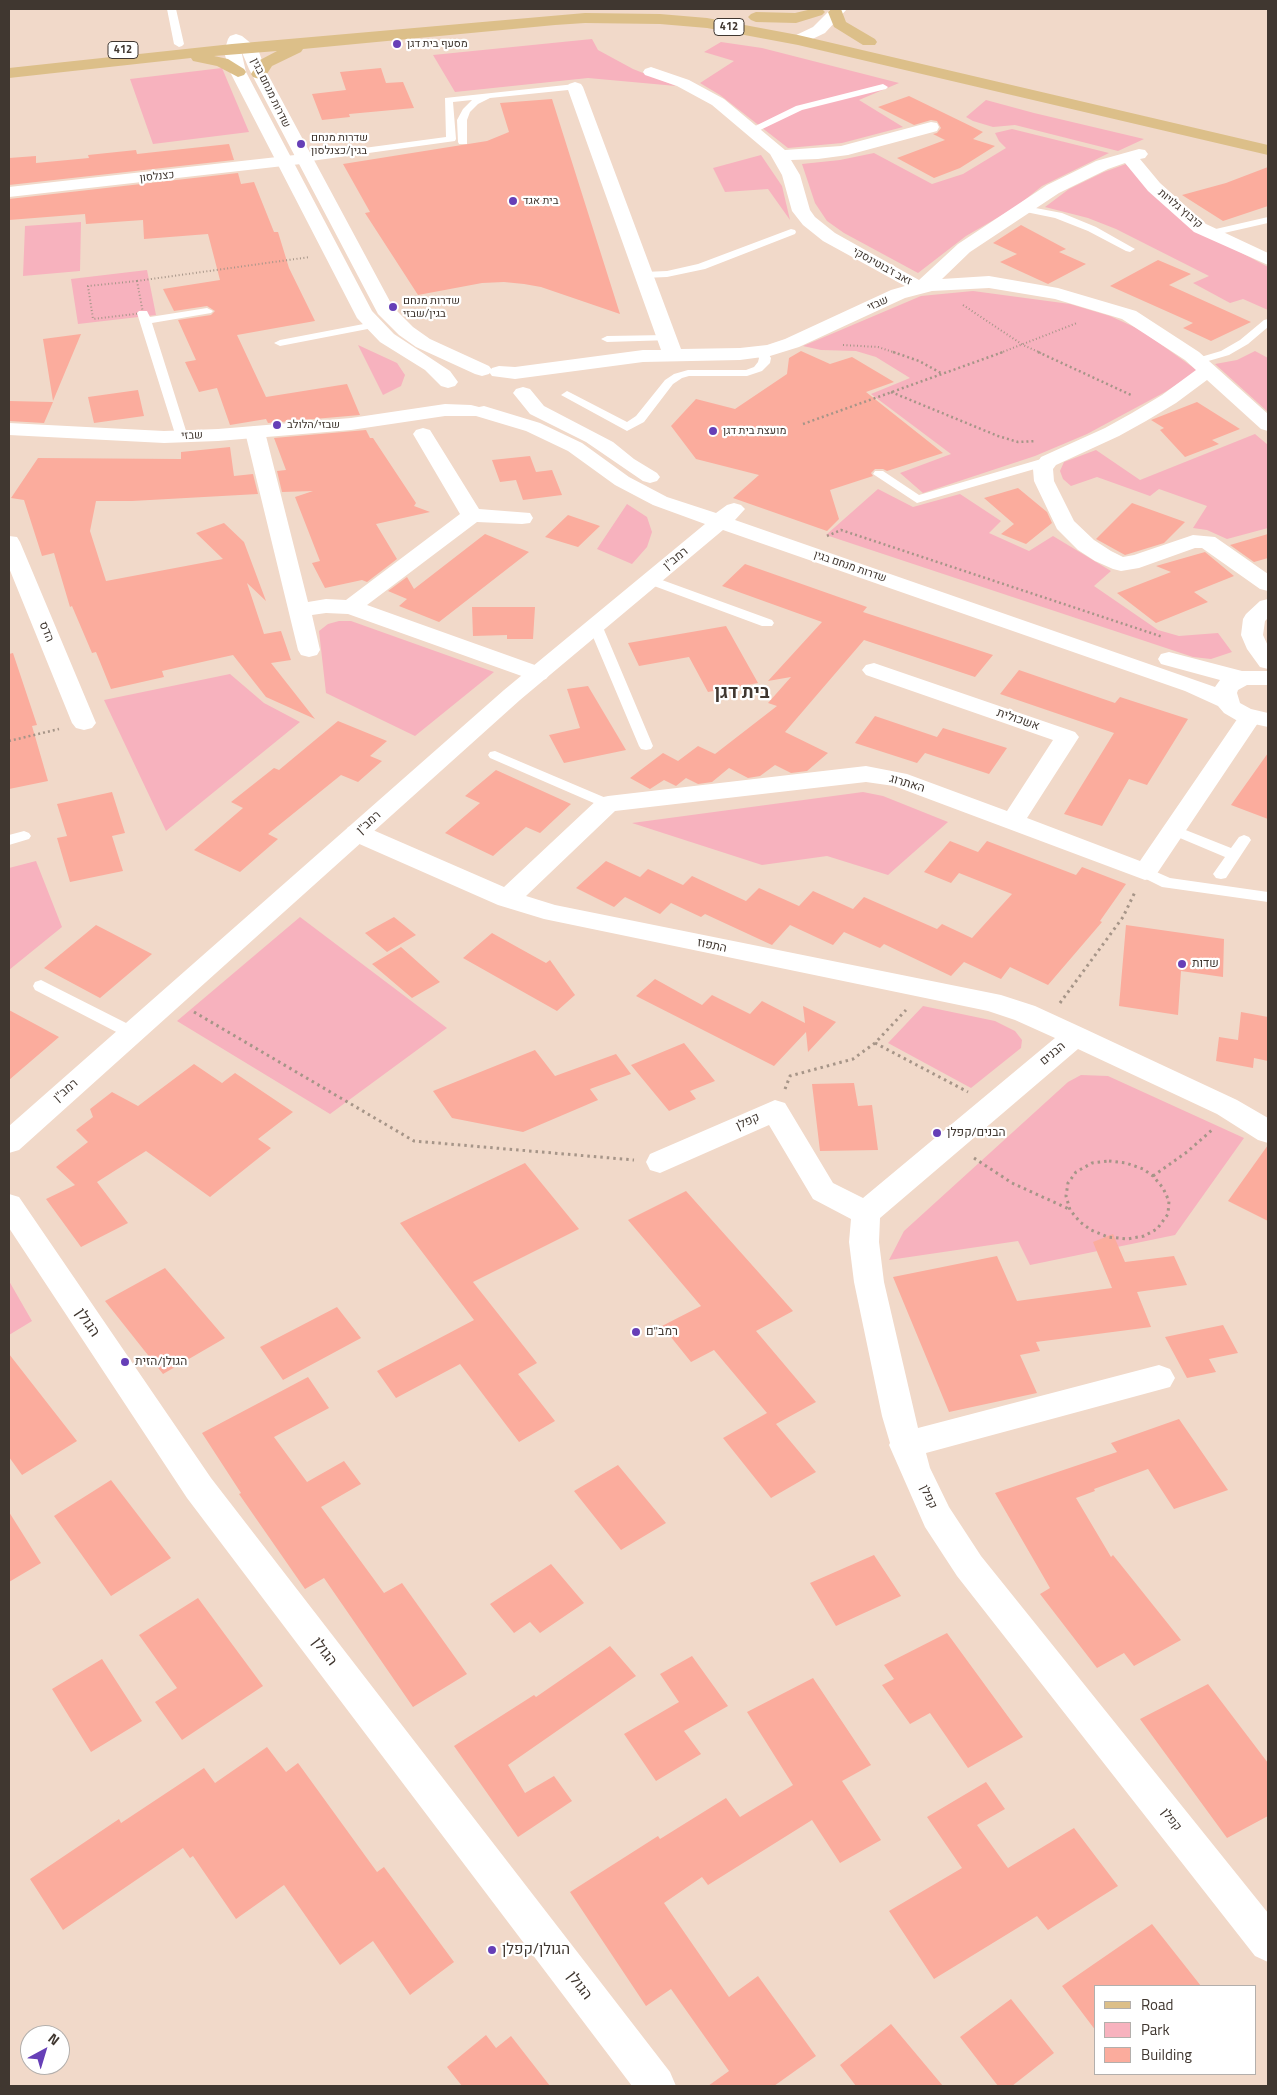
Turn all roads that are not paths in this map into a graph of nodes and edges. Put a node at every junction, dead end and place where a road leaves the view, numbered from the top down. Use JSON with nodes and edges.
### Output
{"nodes":[{"id":1,"x":170,"y":9,"type":"edge"},
{"id":2,"x":540,"y":9,"type":"edge"},
{"id":3,"x":706,"y":9,"type":"edge"},
{"id":4,"x":818,"y":10,"type":"edge"},
{"id":5,"x":838,"y":11,"type":"edge"},
{"id":6,"x":756,"y":17,"type":"junction"},
{"id":7,"x":819,"y":30,"type":"junction"},
{"id":8,"x":800,"y":33,"type":"junction"},
{"id":9,"x":868,"y":42,"type":"junction"},
{"id":10,"x":317,"y":43,"type":"junction"},
{"id":11,"x":240,"y":46,"type":"junction"},
{"id":12,"x":178,"y":50,"type":"junction"},
{"id":13,"x":9,"y":60,"type":"edge"},
{"id":14,"x":238,"y":72,"type":"junction"},
{"id":15,"x":651,"y":72,"type":"dead end"},
{"id":16,"x":9,"y":73,"type":"edge"},
{"id":17,"x":259,"y":74,"type":"junction"},
{"id":18,"x":575,"y":87,"type":"joint"},
{"id":19,"x":883,"y":87,"type":"dead end"},
{"id":20,"x":488,"y":95,"type":"junction"},
{"id":21,"x":931,"y":127,"type":"dead end"},
{"id":22,"x":752,"y":130,"type":"junction"},
{"id":23,"x":1268,"y":137,"type":"edge"},
{"id":24,"x":463,"y":142,"type":"dead end"},
{"id":25,"x":1268,"y":150,"type":"edge"},
{"id":26,"x":780,"y":155,"type":"junction"},
{"id":27,"x":1135,"y":156,"type":"joint"},
{"id":28,"x":304,"y":159,"type":"junction"},
{"id":29,"x":285,"y":162,"type":"junction"},
{"id":30,"x":9,"y":192,"type":"edge"},
{"id":31,"x":1025,"y":209,"type":"junction"},
{"id":32,"x":1268,"y":220,"type":"edge"},
{"id":33,"x":791,"y":232,"type":"dead end"},
{"id":34,"x":1211,"y":233,"type":"junction"},
{"id":35,"x":1130,"y":249,"type":"dead end"},
{"id":36,"x":1268,"y":260,"type":"edge"},
{"id":37,"x":644,"y":276,"type":"junction"},
{"id":38,"x":926,"y":286,"type":"junction"},
{"id":39,"x":207,"y":311,"type":"dead end"},
{"id":40,"x":1268,"y":322,"type":"edge"},
{"id":41,"x":374,"y":325,"type":"junction"},
{"id":42,"x":607,"y":339,"type":"dead end"},
{"id":43,"x":280,"y":343,"type":"dead end"},
{"id":44,"x":670,"y":346,"type":"junction"},
{"id":45,"x":761,"y":351,"type":"junction"},
{"id":46,"x":583,"y":365,"type":"junction"},
{"id":47,"x":1203,"y":366,"type":"junction"},
{"id":48,"x":491,"y":371,"type":"junction"},
{"id":49,"x":446,"y":384,"type":"junction"},
{"id":50,"x":522,"y":392,"type":"junction"},
{"id":51,"x":567,"y":395,"type":"dead end"},
{"id":52,"x":477,"y":411,"type":"junction"},
{"id":53,"x":376,"y":421,"type":"junction"},
{"id":54,"x":1268,"y":426,"type":"edge"},
{"id":55,"x":9,"y":429,"type":"edge"},
{"id":56,"x":254,"y":432,"type":"junction"},
{"id":57,"x":423,"y":434,"type":"dead end"},
{"id":58,"x":182,"y":437,"type":"junction"},
{"id":59,"x":1046,"y":451,"type":"junction"},
{"id":60,"x":879,"y":474,"type":"dead end"},
{"id":61,"x":660,"y":501,"type":"junction"},
{"id":62,"x":472,"y":515,"type":"junction"},
{"id":63,"x":727,"y":516,"type":"junction"},
{"id":64,"x":522,"y":518,"type":"dead end"},
{"id":65,"x":680,"y":538,"type":"junction"},
{"id":66,"x":9,"y":542,"type":"edge"},
{"id":67,"x":651,"y":580,"type":"junction"},
{"id":68,"x":1268,"y":584,"type":"edge"},
{"id":69,"x":1268,"y":606,"type":"edge"},
{"id":70,"x":351,"y":608,"type":"junction"},
{"id":71,"x":299,"y":610,"type":"junction"},
{"id":72,"x":767,"y":623,"type":"dead end"},
{"id":73,"x":595,"y":626,"type":"junction"},
{"id":74,"x":309,"y":650,"type":"dead end"},
{"id":75,"x":874,"y":670,"type":"dead end"},
{"id":76,"x":1268,"y":672,"type":"edge"},
{"id":77,"x":538,"y":674,"type":"junction"},
{"id":78,"x":1242,"y":678,"type":"junction"},
{"id":79,"x":1226,"y":701,"type":"junction"},
{"id":80,"x":1259,"y":719,"type":"edge"},
{"id":81,"x":84,"y":723,"type":"road end"},
{"id":82,"x":646,"y":746,"type":"dead end"},
{"id":83,"x":495,"y":755,"type":"dead end"},
{"id":84,"x":608,"y":804,"type":"junction"},
{"id":85,"x":1012,"y":822,"type":"junction"},
{"id":86,"x":1173,"y":830,"type":"junction"},
{"id":87,"x":357,"y":834,"type":"junction"},
{"id":88,"x":24,"y":836,"type":"dead end"},
{"id":89,"x":9,"y":840,"type":"edge"},
{"id":90,"x":1244,"y":840,"type":"dead end"},
{"id":91,"x":1233,"y":855,"type":"junction"},
{"id":92,"x":1145,"y":872,"type":"junction"},
{"id":93,"x":1221,"y":874,"type":"dead end"},
{"id":94,"x":1268,"y":897,"type":"edge"},
{"id":95,"x":507,"y":900,"type":"junction"},
{"id":96,"x":41,"y":986,"type":"dead end"},
{"id":97,"x":132,"y":1033,"type":"junction"},
{"id":98,"x":1075,"y":1036,"type":"junction"},
{"id":99,"x":1268,"y":1132,"type":"edge"},
{"id":100,"x":9,"y":1142,"type":"edge"},
{"id":101,"x":660,"y":1162,"type":"road end"},
{"id":102,"x":9,"y":1205,"type":"edge"},
{"id":103,"x":866,"y":1213,"type":"junction"},
{"id":104,"x":1159,"y":1378,"type":"dead end"},
{"id":105,"x":906,"y":1445,"type":"junction"},
{"id":106,"x":1268,"y":1943,"type":"edge"},
{"id":107,"x":656,"y":2086,"type":"edge"}],
"edges":[{"from":1,"to":12,"type":"lane"},
{"from":2,"to":11,"type":"main road","number":"412"},
{"from":3,"to":6,"type":"main road","number":"412"},
{"from":4,"to":6,"type":"main road"},
{"from":4,"to":8,"type":"street"},
{"from":5,"to":7,"type":"street"},
{"from":5,"to":9,"type":"main road"},
{"from":6,"to":8,"type":"main road","number":"412"},
{"from":7,"to":8,"type":"main road","number":"412"},
{"from":7,"to":9,"type":"main road","number":"412"},
{"from":8,"to":10,"type":"main road","number":"412"},
{"from":8,"to":25,"type":"main road","number":"412"},
{"from":9,"to":23,"type":"main road","number":"412"},
{"from":10,"to":11,"type":"main road","number":"412"},
{"from":10,"to":17,"type":"main road"},
{"from":11,"to":12,"type":"main road","number":"412"},
{"from":11,"to":14,"type":"street","name":"שדרות מנחם בגין"},
{"from":11,"to":17,"type":"street","name":"שדרות מנחם בגין"},
{"from":12,"to":13,"type":"main road","number":"412"},
{"from":12,"to":14,"type":"main road"},
{"from":12,"to":16,"type":"main road","number":"412"},
{"from":14,"to":29,"type":"street","name":"שדרות מנחם בגין"},
{"from":15,"to":22,"type":"street","name":"זאב ז'בוטינסקי"},
{"from":17,"to":28,"type":"street","name":"שדרות מנחם בגין"},
{"from":18,"to":20,"type":"lane"},
{"from":18,"to":37,"type":"street"},
{"from":19,"to":22,"type":"lane"},
{"from":20,"to":24,"type":"lane"},
{"from":20,"to":28,"type":"lane"},
{"from":21,"to":26,"type":"street"},
{"from":22,"to":26,"type":"street","name":"זאב ז'בוטינסקי"},
{"from":26,"to":38,"type":"street","name":"זאב ז'בוטינסקי"},
{"from":27,"to":31,"type":"street","name":"שבזי"},
{"from":27,"to":34,"type":"street","name":"קיבוץ גלויות"},
{"from":28,"to":29,"type":"street","name":"כצנלסון"},
{"from":28,"to":48,"type":"street","name":"שדרות מנחם בגין"},
{"from":29,"to":30,"type":"street","name":"כצנלסון"},
{"from":29,"to":41,"type":"street","name":"שדרות מנחם בגין"},
{"from":31,"to":35,"type":"lane"},
{"from":31,"to":38,"type":"street","name":"שבזי"},
{"from":32,"to":34,"type":"lane"},
{"from":33,"to":37,"type":"lane"},
{"from":34,"to":36,"type":"street","name":"קיבוץ גלויות"},
{"from":37,"to":44,"type":"street"},
{"from":38,"to":45,"type":"street","name":"שבזי"},
{"from":38,"to":47,"type":"street","name":"זאב ז'בוטינסקי"},
{"from":39,"to":58,"type":"lane"},
{"from":40,"to":47,"type":"lane"},
{"from":41,"to":43,"type":"lane"},
{"from":41,"to":49,"type":"street","name":"שדרות מנחם בגין"},
{"from":42,"to":44,"type":"lane"},
{"from":44,"to":45,"type":"street","name":"שבזי"},
{"from":44,"to":46,"type":"street","name":"שבזי"},
{"from":45,"to":51,"type":"lane"},
{"from":46,"to":48,"type":"street","name":"שבזי"},
{"from":46,"to":50,"type":"street","name":"שבזי"},
{"from":47,"to":54,"type":"street","name":"זאב ז'בוטינסקי"},
{"from":47,"to":59,"type":"street"},
{"from":48,"to":49,"type":"street","name":"שבזי"},
{"from":48,"to":50,"type":"street","name":"שדרות מנחם בגין"},
{"from":49,"to":52,"type":"street","name":"שדרות מנחם בגין"},
{"from":49,"to":53,"type":"street","name":"שבזי"},
{"from":50,"to":52,"type":"street","name":"שבזי"},
{"from":50,"to":63,"type":"street","name":"שדרות מנחם בגין"},
{"from":52,"to":53,"type":"street","name":"שבזי"},
{"from":52,"to":61,"type":"street","name":"שדרות מנחם בגין"},
{"from":53,"to":56,"type":"street","name":"שבזי"},
{"from":55,"to":58,"type":"street","name":"שבזי"},
{"from":56,"to":58,"type":"street","name":"שבזי"},
{"from":56,"to":71,"type":"street"},
{"from":57,"to":62,"type":"street"},
{"from":59,"to":60,"type":"lane"},
{"from":59,"to":68,"type":"street"},
{"from":61,"to":63,"type":"street","name":"שדרות מנחם בגין"},
{"from":61,"to":65,"type":"street"},
{"from":62,"to":64,"type":"street"},
{"from":62,"to":70,"type":"street"},
{"from":63,"to":65,"type":"street","name":"רמב\"ן"},
{"from":63,"to":78,"type":"street","name":"שדרות מנחם בגין"},
{"from":63,"to":79,"type":"street","name":"שדרות מנחם בגין"},
{"from":65,"to":67,"type":"street","name":"רמב\"ן"},
{"from":66,"to":81,"type":"street","name":"הדס"},
{"from":67,"to":72,"type":"lane"},
{"from":67,"to":73,"type":"street","name":"רמב\"ן"},
{"from":69,"to":76,"type":"street"},
{"from":70,"to":71,"type":"street"},
{"from":70,"to":77,"type":"street"},
{"from":71,"to":74,"type":"street"},
{"from":73,"to":77,"type":"street","name":"רמב\"ן"},
{"from":73,"to":82,"type":"lane"},
{"from":75,"to":85,"type":"street","name":"אשכולית"},
{"from":76,"to":78,"type":"street","name":"שדרות מנחם בגין"},
{"from":77,"to":87,"type":"street","name":"רמב\"ן"},
{"from":78,"to":79,"type":"street"},
{"from":79,"to":80,"type":"street","name":"שדרות מנחם בגין"},
{"from":80,"to":86,"type":"street"},
{"from":83,"to":84,"type":"lane"},
{"from":84,"to":85,"type":"street","name":"האתרוג"},
{"from":84,"to":95,"type":"street"},
{"from":85,"to":92,"type":"street","name":"האתרוג"},
{"from":86,"to":91,"type":"lane"},
{"from":86,"to":92,"type":"street"},
{"from":87,"to":95,"type":"street","name":"התפוז"},
{"from":87,"to":97,"type":"street","name":"רמב\"ן"},
{"from":88,"to":89,"type":"lane"},
{"from":90,"to":91,"type":"lane"},
{"from":91,"to":93,"type":"lane"},
{"from":92,"to":94,"type":"lane"},
{"from":95,"to":98,"type":"street","name":"התפוז"},
{"from":96,"to":97,"type":"lane"},
{"from":97,"to":100,"type":"street","name":"רמב\"ן"},
{"from":98,"to":99,"type":"street","name":"הבנים"},
{"from":98,"to":103,"type":"street","name":"הבנים"},
{"from":101,"to":103,"type":"street","name":"קפלן"},
{"from":102,"to":107,"type":"street","name":"הגולן"},
{"from":103,"to":105,"type":"street","name":"קפלן"},
{"from":104,"to":105,"type":"street"},
{"from":105,"to":106,"type":"street","name":"קפלן"}]}
